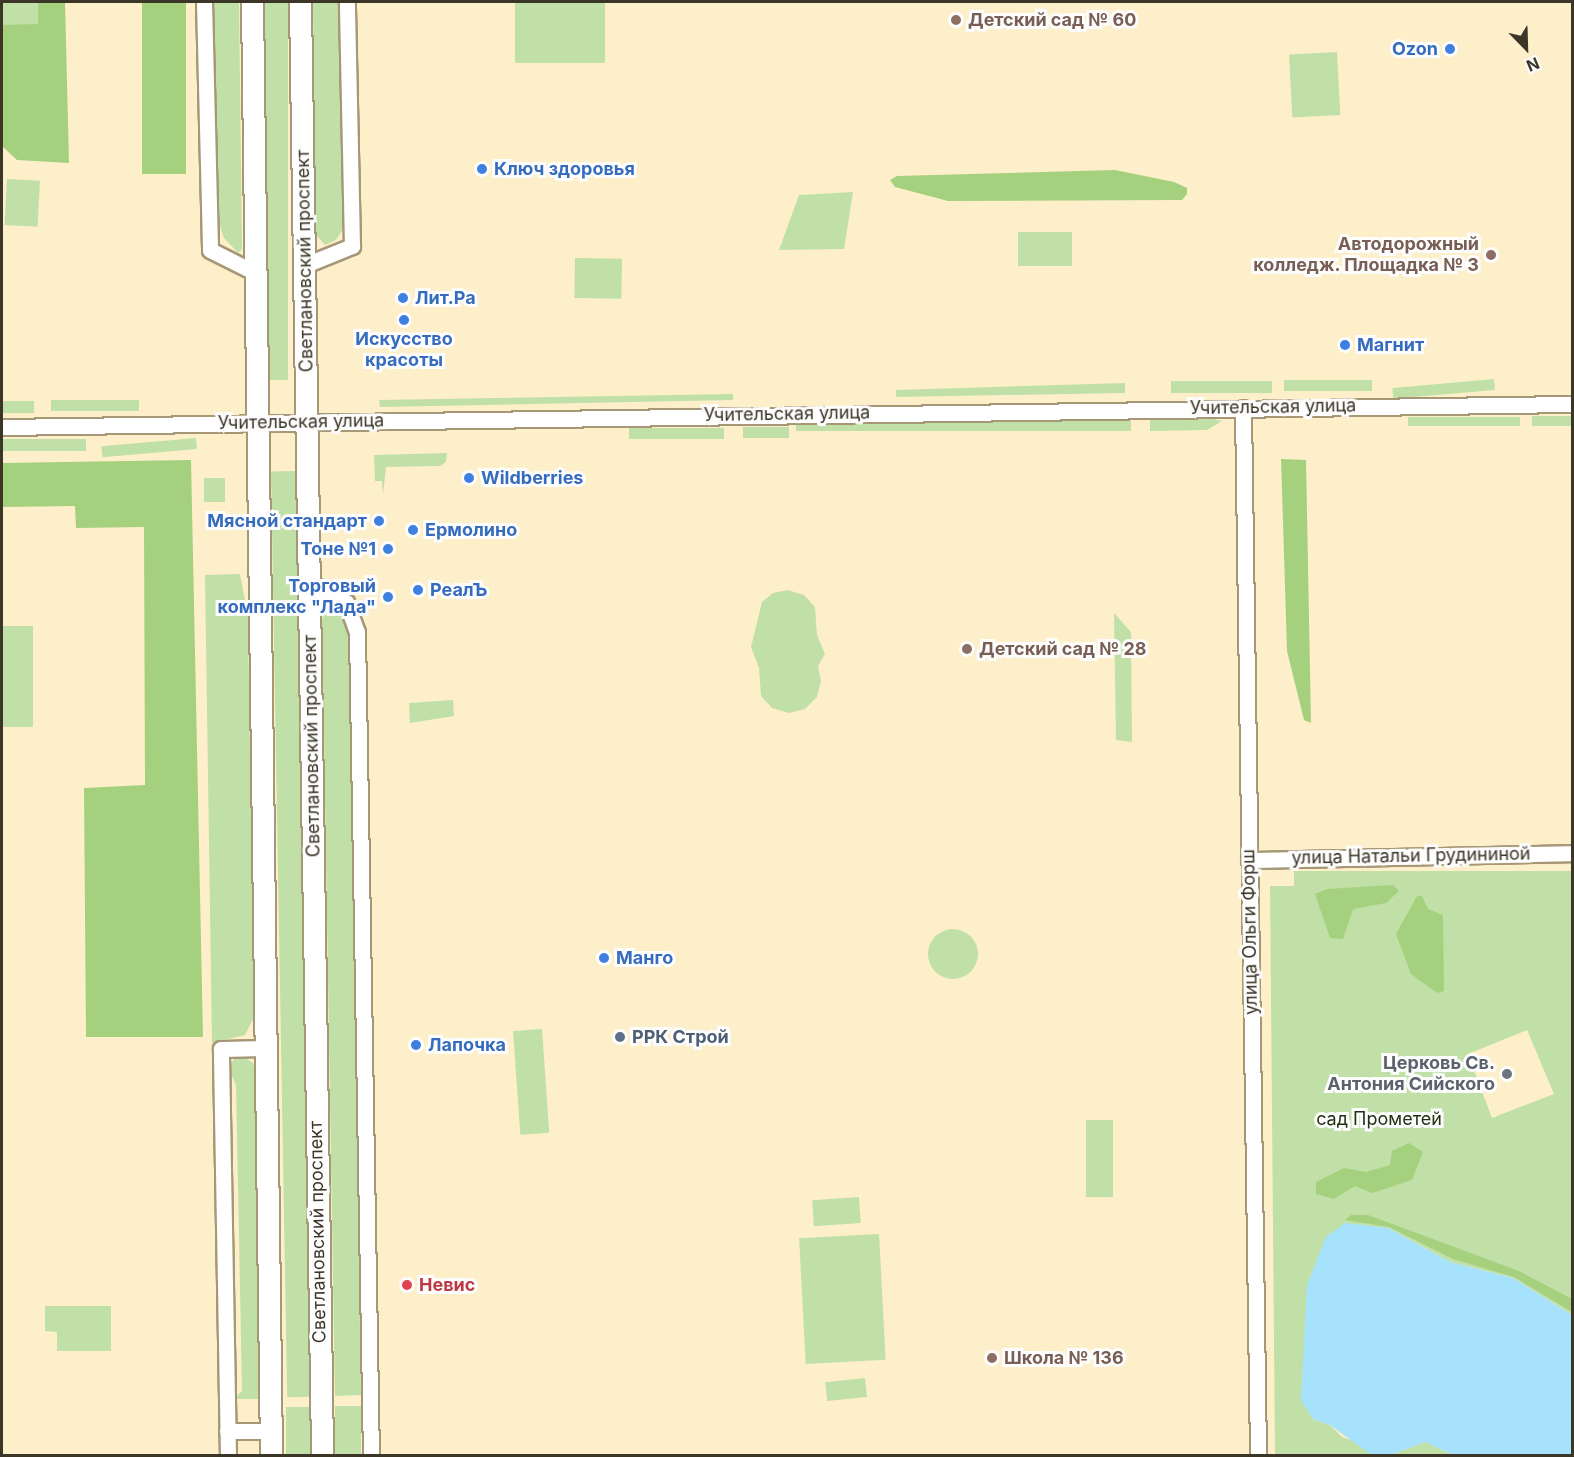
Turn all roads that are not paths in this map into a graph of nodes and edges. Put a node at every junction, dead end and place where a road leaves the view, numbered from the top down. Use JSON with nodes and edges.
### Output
{"nodes":[{"id":1,"x":204,"y":2,"type":"edge"},
{"id":2,"x":252,"y":2,"type":"edge"},
{"id":3,"x":300,"y":2,"type":"edge"},
{"id":4,"x":347,"y":2,"type":"edge"},
{"id":5,"x":305,"y":265,"type":"junction"},
{"id":6,"x":256,"y":273,"type":"junction"},
{"id":7,"x":1572,"y":404,"type":"edge"},
{"id":8,"x":1243,"y":408,"type":"junction"},
{"id":9,"x":308,"y":422,"type":"junction"},
{"id":10,"x":259,"y":423,"type":"junction"},
{"id":11,"x":2,"y":427,"type":"edge"},
{"id":12,"x":310,"y":583,"type":"junction"},
{"id":13,"x":1572,"y":853,"type":"edge"},
{"id":14,"x":1249,"y":860,"type":"junction"},
{"id":15,"x":266,"y":1048,"type":"junction"},
{"id":16,"x":227,"y":1431,"type":"junction"},
{"id":17,"x":271,"y":1431,"type":"junction"},
{"id":18,"x":228,"y":1455,"type":"edge"},
{"id":19,"x":272,"y":1455,"type":"edge"},
{"id":20,"x":322,"y":1455,"type":"edge"},
{"id":21,"x":370,"y":1455,"type":"edge"},
{"id":22,"x":1258,"y":1455,"type":"edge"}],
"edges":[{"from":1,"to":6,"type":"street"},
{"from":2,"to":6,"type":"main road"},
{"from":3,"to":5,"type":"main road","name":"Светлановский проспект"},
{"from":4,"to":5,"type":"street"},
{"from":5,"to":9,"type":"main road","name":"Светлановский проспект"},
{"from":6,"to":10,"type":"main road"},
{"from":7,"to":8,"type":"street","name":"Учительская улица"},
{"from":8,"to":9,"type":"street","name":"Учительская улица"},
{"from":8,"to":14,"type":"street","name":"улица Ольги Форш"},
{"from":9,"to":10,"type":"street","name":"Учительская улица"},
{"from":9,"to":12,"type":"main road","name":"Светлановский проспект"},
{"from":10,"to":11,"type":"street","name":"Учительская улица"},
{"from":10,"to":15,"type":"main road"},
{"from":12,"to":20,"type":"main road","name":"Светлановский проспект"},
{"from":12,"to":21,"type":"street"},
{"from":13,"to":14,"type":"street","name":"улица Натальи Грудининой"},
{"from":14,"to":22,"type":"street","name":"улица Ольги Форш"},
{"from":15,"to":16,"type":"street"},
{"from":15,"to":17,"type":"main road"},
{"from":16,"to":17,"type":"street"},
{"from":16,"to":18,"type":"street"},
{"from":17,"to":19,"type":"main road"}]}
